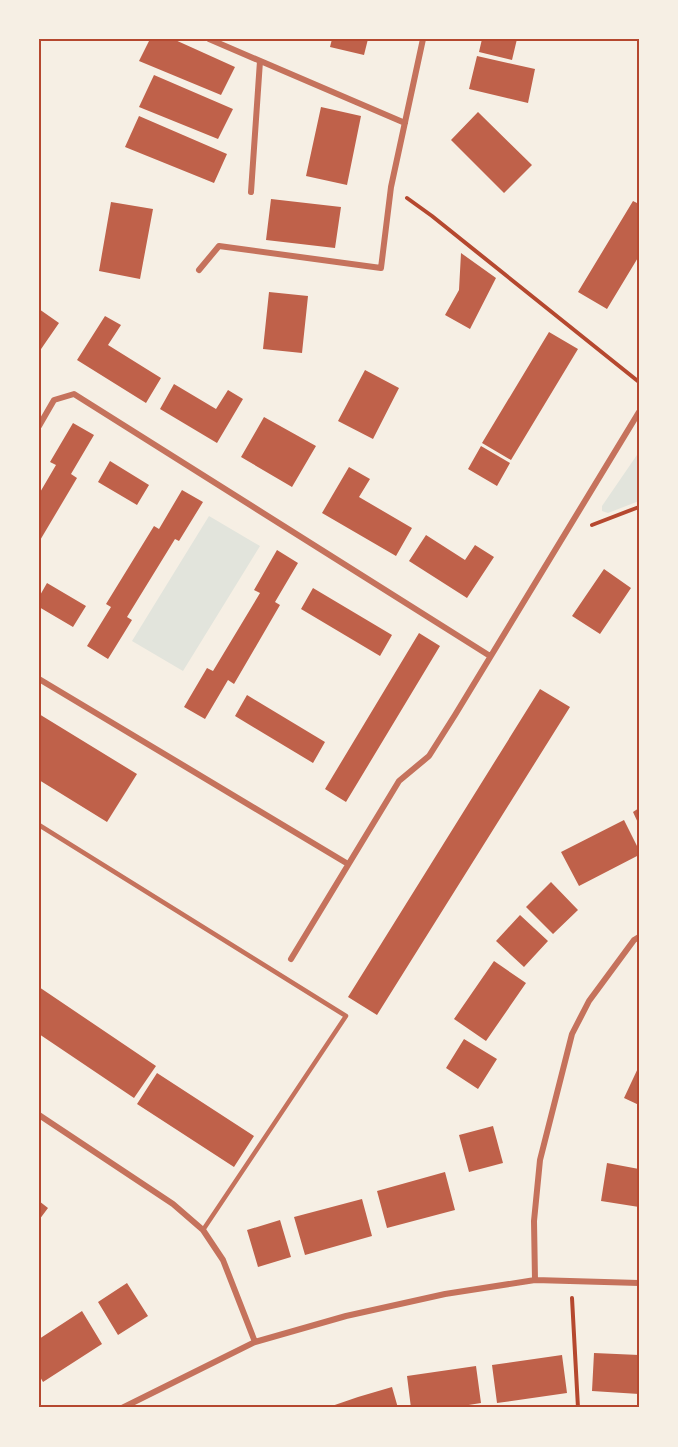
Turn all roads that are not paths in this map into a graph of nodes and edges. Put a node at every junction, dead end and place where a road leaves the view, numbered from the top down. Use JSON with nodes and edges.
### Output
{"nodes":[{"id":1,"x":209,"y":39,"type":"edge"},
{"id":2,"x":423,"y":39,"type":"edge"},
{"id":3,"x":260,"y":61,"type":"junction"},
{"id":4,"x":405,"y":123,"type":"junction"},
{"id":5,"x":251,"y":192,"type":"dead end"},
{"id":6,"x":199,"y":270,"type":"dead end"},
{"id":7,"x":639,"y":412,"type":"edge"},
{"id":8,"x":39,"y":426,"type":"edge"},
{"id":9,"x":490,"y":656,"type":"junction"},
{"id":10,"x":39,"y":679,"type":"edge"},
{"id":11,"x":39,"y":825,"type":"edge"},
{"id":12,"x":348,"y":864,"type":"junction"},
{"id":13,"x":639,"y":937,"type":"edge"},
{"id":14,"x":291,"y":959,"type":"dead end"},
{"id":15,"x":39,"y":1115,"type":"edge"},
{"id":16,"x":203,"y":1230,"type":"junction"},
{"id":17,"x":535,"y":1280,"type":"junction"},
{"id":18,"x":639,"y":1283,"type":"edge"},
{"id":19,"x":255,"y":1342,"type":"junction"},
{"id":20,"x":122,"y":1408,"type":"edge"}],
"edges":[{"from":1,"to":3,"type":"street"},
{"from":2,"to":4,"type":"street"},
{"from":3,"to":4,"type":"street"},
{"from":3,"to":5,"type":"street"},
{"from":4,"to":6,"type":"street"},
{"from":7,"to":9,"type":"street"},
{"from":8,"to":9,"type":"street"},
{"from":9,"to":12,"type":"street"},
{"from":10,"to":12,"type":"street"},
{"from":11,"to":16,"type":"lane"},
{"from":12,"to":14,"type":"street"},
{"from":13,"to":17,"type":"street"},
{"from":15,"to":16,"type":"street"},
{"from":16,"to":19,"type":"street"},
{"from":17,"to":18,"type":"street"},
{"from":17,"to":19,"type":"street"},
{"from":19,"to":20,"type":"street"}]}
